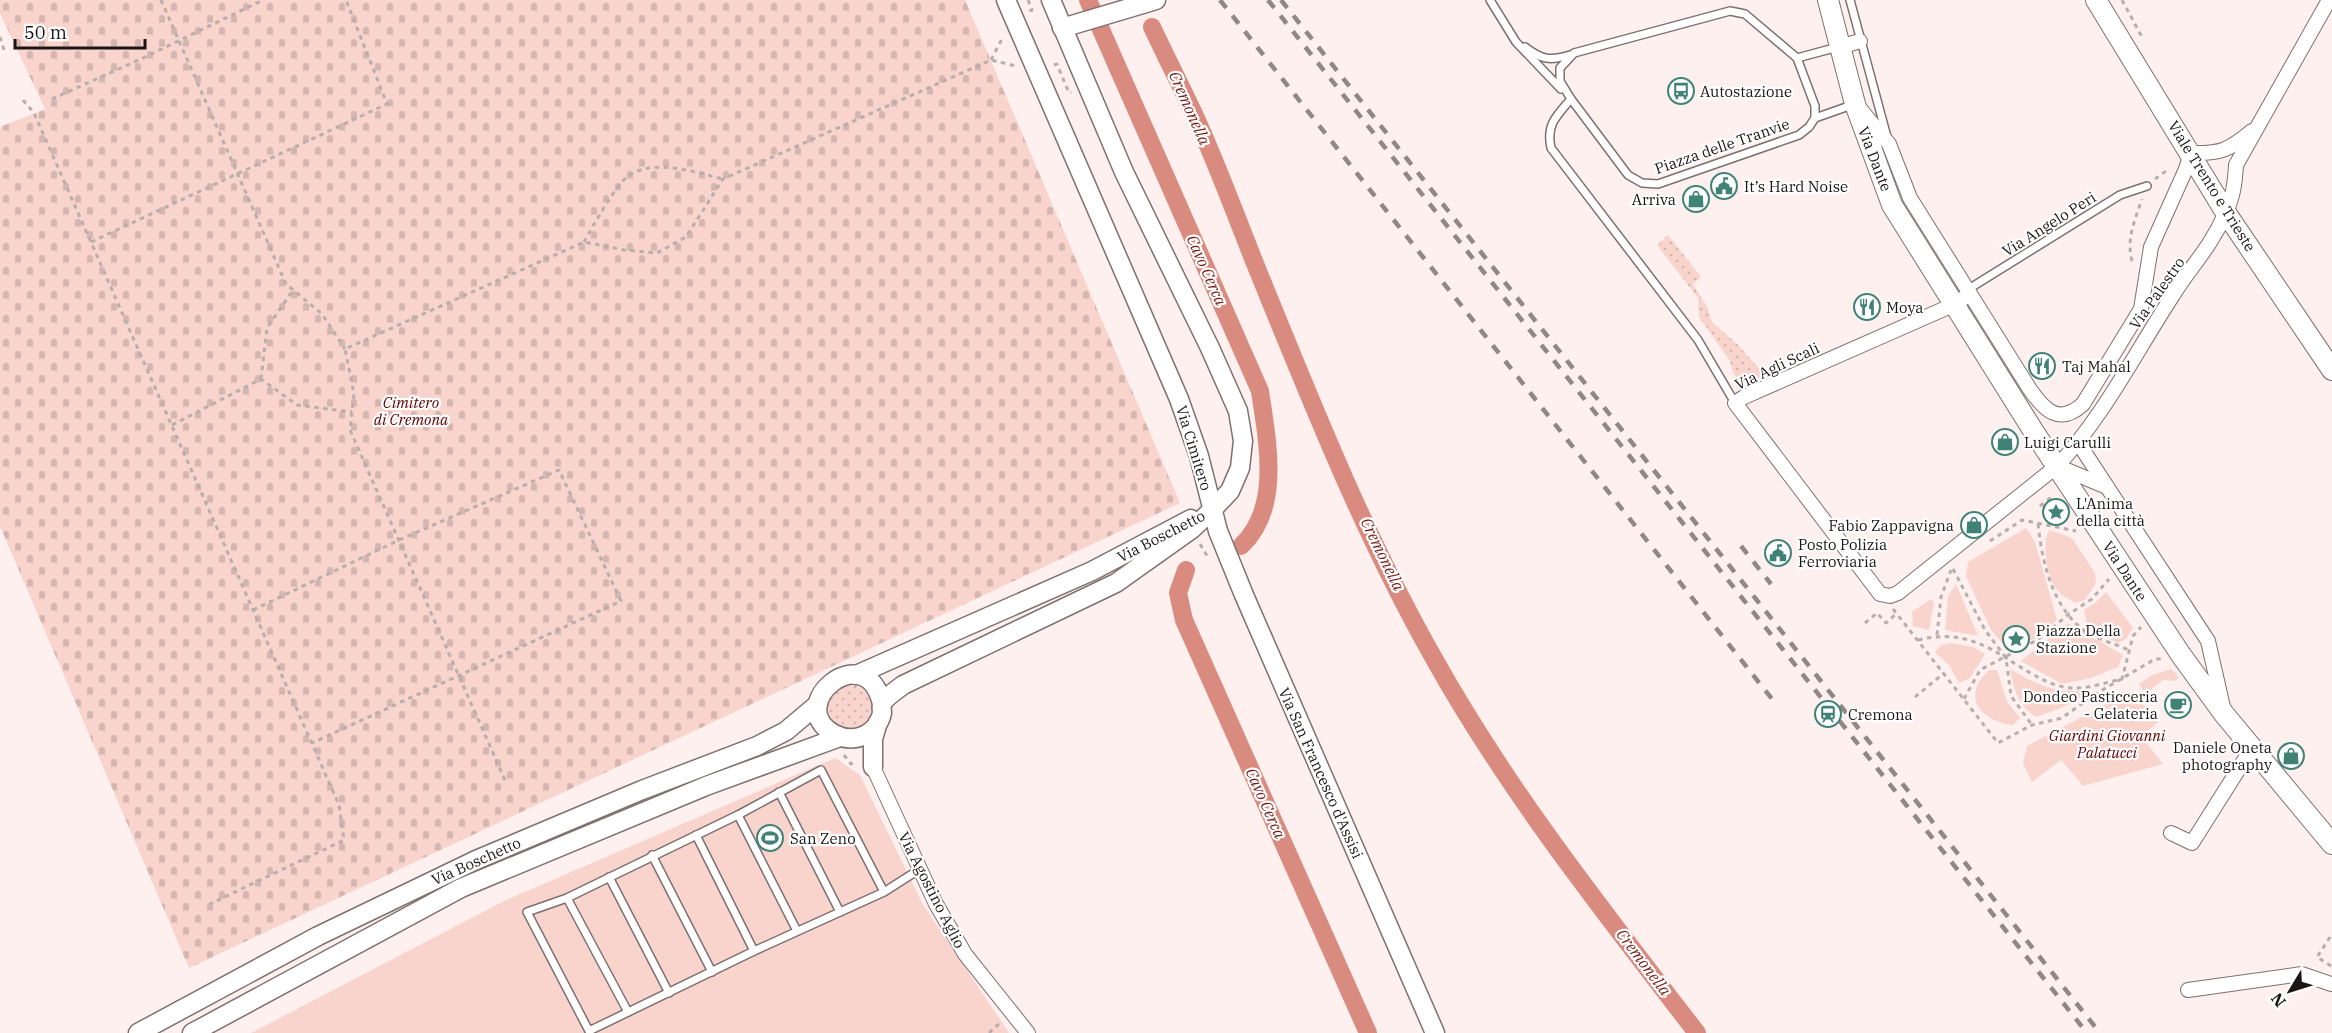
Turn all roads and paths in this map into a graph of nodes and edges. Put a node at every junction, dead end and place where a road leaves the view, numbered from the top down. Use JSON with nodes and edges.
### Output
{"nodes":[{"id":1,"x":161,"y":0,"type":"edge"},
{"id":2,"x":263,"y":0,"type":"edge"},
{"id":3,"x":346,"y":0,"type":"edge"},
{"id":4,"x":1006,"y":0,"type":"edge"},
{"id":5,"x":1028,"y":0,"type":"edge"},
{"id":6,"x":1051,"y":0,"type":"edge"},
{"id":7,"x":1156,"y":0,"type":"edge"},
{"id":8,"x":1490,"y":0,"type":"edge"},
{"id":9,"x":1828,"y":0,"type":"edge"},
{"id":10,"x":1850,"y":0,"type":"edge"},
{"id":11,"x":2096,"y":0,"type":"edge"},
{"id":12,"x":2328,"y":8,"type":"edge"},
{"id":13,"x":1032,"y":10,"type":"dead end"},
{"id":14,"x":1500,"y":18,"type":"junction"},
{"id":15,"x":1062,"y":28,"type":"junction"},
{"id":16,"x":0,"y":37,"type":"edge"},
{"id":17,"x":178,"y":40,"type":"junction"},
{"id":18,"x":1860,"y":41,"type":"junction"},
{"id":19,"x":1840,"y":47,"type":"junction"},
{"id":20,"x":4,"y":50,"type":"dead end"},
{"id":21,"x":1574,"y":53,"type":"junction"},
{"id":22,"x":1797,"y":58,"type":"junction"},
{"id":23,"x":991,"y":60,"type":"dead end"},
{"id":24,"x":52,"y":99,"type":"dead end"},
{"id":25,"x":1571,"y":99,"type":"junction"},
{"id":26,"x":23,"y":100,"type":"dead end"},
{"id":27,"x":1855,"y":104,"type":"junction"},
{"id":28,"x":1815,"y":118,"type":"junction"},
{"id":29,"x":2258,"y":126,"type":"junction"},
{"id":30,"x":1889,"y":144,"type":"junction"},
{"id":31,"x":2191,"y":153,"type":"junction"},
{"id":32,"x":237,"y":174,"type":"junction"},
{"id":33,"x":723,"y":179,"type":"junction"},
{"id":34,"x":2146,"y":186,"type":"joint"},
{"id":35,"x":2226,"y":213,"type":"junction"},
{"id":36,"x":91,"y":242,"type":"junction"},
{"id":37,"x":585,"y":242,"type":"junction"},
{"id":38,"x":2132,"y":271,"type":"dead end"},
{"id":39,"x":293,"y":290,"type":"junction"},
{"id":40,"x":1969,"y":292,"type":"junction"},
{"id":41,"x":1953,"y":305,"type":"junction"},
{"id":42,"x":345,"y":349,"type":"junction"},
{"id":43,"x":2332,"y":370,"type":"edge"},
{"id":44,"x":261,"y":379,"type":"junction"},
{"id":45,"x":1735,"y":404,"type":"junction"},
{"id":46,"x":352,"y":412,"type":"junction"},
{"id":47,"x":2061,"y":415,"type":"joint"},
{"id":48,"x":172,"y":425,"type":"junction"},
{"id":49,"x":2079,"y":444,"type":"junction"},
{"id":50,"x":2057,"y":466,"type":"junction"},
{"id":51,"x":2108,"y":487,"type":"junction"},
{"id":52,"x":1212,"y":510,"type":"junction"},
{"id":53,"x":2038,"y":524,"type":"junction"},
{"id":54,"x":2076,"y":531,"type":"dead end"},
{"id":55,"x":399,"y":540,"type":"junction"},
{"id":56,"x":1175,"y":540,"type":"junction"},
{"id":57,"x":1986,"y":544,"type":"dead end"},
{"id":58,"x":1209,"y":559,"type":"dead end"},
{"id":59,"x":2109,"y":578,"type":"dead end"},
{"id":60,"x":1880,"y":594,"type":"junction"},
{"id":61,"x":253,"y":610,"type":"junction"},
{"id":62,"x":1896,"y":614,"type":"junction"},
{"id":63,"x":2069,"y":614,"type":"junction"},
{"id":64,"x":1864,"y":623,"type":"dead end"},
{"id":65,"x":2141,"y":627,"type":"dead end"},
{"id":66,"x":1937,"y":635,"type":"junction"},
{"id":67,"x":1918,"y":640,"type":"junction"},
{"id":68,"x":2129,"y":650,"type":"junction"},
{"id":69,"x":2006,"y":658,"type":"junction"},
{"id":70,"x":2164,"y":659,"type":"dead end"},
{"id":71,"x":1944,"y":673,"type":"junction"},
{"id":72,"x":856,"y":675,"type":"junction"},
{"id":73,"x":459,"y":676,"type":"junction"},
{"id":74,"x":2122,"y":679,"type":"junction"},
{"id":75,"x":1915,"y":697,"type":"dead end"},
{"id":76,"x":1964,"y":699,"type":"junction"},
{"id":77,"x":818,"y":704,"type":"junction"},
{"id":78,"x":880,"y":713,"type":"junction"},
{"id":79,"x":2224,"y":714,"type":"junction"},
{"id":80,"x":2032,"y":725,"type":"junction"},
{"id":81,"x":845,"y":738,"type":"junction"},
{"id":82,"x":312,"y":743,"type":"junction"},
{"id":83,"x":2252,"y":748,"type":"junction"},
{"id":84,"x":873,"y":767,"type":"junction"},
{"id":85,"x":505,"y":780,"type":"dead end"},
{"id":86,"x":779,"y":792,"type":"junction"},
{"id":87,"x":738,"y":815,"type":"junction"},
{"id":88,"x":2171,"y":833,"type":"dead end"},
{"id":89,"x":696,"y":835,"type":"junction"},
{"id":90,"x":2332,"y":844,"type":"edge"},
{"id":91,"x":652,"y":855,"type":"junction"},
{"id":92,"x":920,"y":869,"type":"junction"},
{"id":93,"x":609,"y":876,"type":"junction"},
{"id":94,"x":884,"y":892,"type":"junction"},
{"id":95,"x":567,"y":898,"type":"junction"},
{"id":96,"x":210,"y":904,"type":"dead end"},
{"id":97,"x":840,"y":912,"type":"junction"},
{"id":98,"x":797,"y":931,"type":"junction"},
{"id":99,"x":2332,"y":934,"type":"edge"},
{"id":100,"x":754,"y":951,"type":"junction"},
{"id":101,"x":2332,"y":968,"type":"edge"},
{"id":102,"x":712,"y":972,"type":"junction"},
{"id":103,"x":2332,"y":984,"type":"edge"},
{"id":104,"x":2188,"y":990,"type":"dead end"},
{"id":105,"x":669,"y":993,"type":"junction"},
{"id":106,"x":628,"y":1012,"type":"junction"},
{"id":107,"x":138,"y":1033,"type":"edge"},
{"id":108,"x":192,"y":1033,"type":"edge"},
{"id":109,"x":1028,"y":1033,"type":"edge"},
{"id":110,"x":1435,"y":1033,"type":"edge"}],
"edges":[{"from":1,"to":17,"type":"path"},
{"from":2,"to":17,"type":"path"},
{"from":3,"to":32,"type":"path"},
{"from":4,"to":52,"type":"street","name":"Via Cimitero"},
{"from":5,"to":13,"type":"path"},
{"from":6,"to":15,"type":"street","name":"Via Cimitero"},
{"from":7,"to":15,"type":"street"},
{"from":8,"to":14,"type":"lane","name":"Piazza delle Tranvie"},
{"from":9,"to":19,"type":"main road","name":"Via Dante"},
{"from":10,"to":18,"type":"lane","name":"Via Dante"},
{"from":11,"to":31,"type":"main road","name":"Viale Trento e Trieste"},
{"from":12,"to":29,"type":"street","name":"Via Palestro"},
{"from":14,"to":21,"type":"lane"},
{"from":14,"to":25,"type":"lane","name":"Piazza delle Tranvie"},
{"from":15,"to":52,"type":"street","name":"Via Cimitero"},
{"from":16,"to":20,"type":"path"},
{"from":17,"to":24,"type":"path"},
{"from":17,"to":32,"type":"path"},
{"from":18,"to":19,"type":"street"},
{"from":18,"to":30,"type":"lane","name":"Via Dante"},
{"from":19,"to":22,"type":"lane"},
{"from":19,"to":27,"type":"main road","name":"Via Dante"},
{"from":21,"to":22,"type":"lane"},
{"from":21,"to":25,"type":"lane","name":"Piazza delle Tranvie"},
{"from":22,"to":28,"type":"lane"},
{"from":23,"to":33,"type":"path"},
{"from":25,"to":28,"type":"lane","name":"Piazza delle Tranvie"},
{"from":25,"to":45,"type":"lane"},
{"from":26,"to":36,"type":"path"},
{"from":27,"to":28,"type":"lane"},
{"from":27,"to":30,"type":"street","name":"Via Dante"},
{"from":27,"to":41,"type":"main road","name":"Via Dante"},
{"from":29,"to":31,"type":"street","name":"Via Palestro"},
{"from":29,"to":35,"type":"street","name":"Via Palestro"},
{"from":30,"to":40,"type":"street","name":"Via Dante"},
{"from":31,"to":35,"type":"main road","name":"Viale Trento e Trieste"},
{"from":31,"to":47,"type":"street","name":"Via Palestro"},
{"from":32,"to":36,"type":"path"},
{"from":32,"to":39,"type":"path"},
{"from":33,"to":37,"type":"path"},
{"from":33,"to":37,"type":"path"},
{"from":34,"to":38,"type":"path"},
{"from":34,"to":40,"type":"lane","name":"Via Angelo Peri"},
{"from":35,"to":43,"type":"main road","name":"Viale Trento e Trieste"},
{"from":35,"to":49,"type":"street","name":"Via Palestro"},
{"from":36,"to":48,"type":"path"},
{"from":37,"to":42,"type":"path"},
{"from":39,"to":42,"type":"path"},
{"from":39,"to":44,"type":"path"},
{"from":40,"to":41,"type":"street"},
{"from":40,"to":47,"type":"street","name":"Via Dante"},
{"from":41,"to":45,"type":"street","name":"Via Agli Scali"},
{"from":41,"to":50,"type":"main road","name":"Via Dante"},
{"from":42,"to":46,"type":"path"},
{"from":44,"to":46,"type":"path"},
{"from":44,"to":48,"type":"path"},
{"from":45,"to":60,"type":"street","name":"Via Agli Scali"},
{"from":46,"to":55,"type":"path"},
{"from":48,"to":61,"type":"path"},
{"from":49,"to":50,"type":"street","name":"Via Palestro"},
{"from":49,"to":51,"type":"street","name":"Via Dante"},
{"from":50,"to":51,"type":"street"},
{"from":50,"to":60,"type":"street"},
{"from":50,"to":79,"type":"main road","name":"Via Dante"},
{"from":51,"to":79,"type":"street","name":"Via Dante"},
{"from":52,"to":56,"type":"street","name":"Via Boschetto"},
{"from":52,"to":72,"type":"street","name":"Via Boschetto"},
{"from":52,"to":110,"type":"street","name":"Via San Francesco d'Assisi"},
{"from":53,"to":54,"type":"path"},
{"from":53,"to":57,"type":"path"},
{"from":53,"to":63,"type":"path"},
{"from":55,"to":61,"type":"path"},
{"from":55,"to":73,"type":"path"},
{"from":55,"to":73,"type":"path"},
{"from":56,"to":58,"type":"path"},
{"from":56,"to":78,"type":"street","name":"Via Boschetto"},
{"from":59,"to":63,"type":"path"},
{"from":60,"to":62,"type":"path"},
{"from":61,"to":82,"type":"path"},
{"from":62,"to":64,"type":"path"},
{"from":62,"to":67,"type":"path"},
{"from":63,"to":68,"type":"path"},
{"from":63,"to":69,"type":"path"},
{"from":65,"to":68,"type":"path"},
{"from":66,"to":67,"type":"path"},
{"from":66,"to":69,"type":"path"},
{"from":66,"to":69,"type":"path"},
{"from":67,"to":71,"type":"path"},
{"from":68,"to":74,"type":"path"},
{"from":69,"to":74,"type":"path"},
{"from":69,"to":76,"type":"path"},
{"from":69,"to":80,"type":"path"},
{"from":70,"to":74,"type":"path"},
{"from":71,"to":75,"type":"path"},
{"from":71,"to":76,"type":"path"},
{"from":72,"to":77,"type":"street","name":"Via Boschetto"},
{"from":72,"to":78,"type":"street"},
{"from":73,"to":82,"type":"path"},
{"from":73,"to":85,"type":"path"},
{"from":74,"to":80,"type":"path"},
{"from":76,"to":80,"type":"path"},
{"from":77,"to":81,"type":"street"},
{"from":77,"to":107,"type":"street","name":"Via Boschetto"},
{"from":78,"to":81,"type":"street","name":"Via Boschetto"},
{"from":78,"to":84,"type":"street","name":"Via Agostino Aglio"},
{"from":79,"to":83,"type":"main road","name":"Via Dante"},
{"from":81,"to":84,"type":"street","name":"Via Agostino Aglio"},
{"from":81,"to":108,"type":"street","name":"Via Boschetto"},
{"from":82,"to":96,"type":"path"},
{"from":83,"to":88,"type":"street"},
{"from":83,"to":90,"type":"main road","name":"Via Dante"},
{"from":84,"to":92,"type":"street","name":"Via Agostino Aglio"},
{"from":86,"to":87,"type":"lane"},
{"from":86,"to":94,"type":"lane"},
{"from":86,"to":97,"type":"lane"},
{"from":87,"to":89,"type":"lane"},
{"from":87,"to":98,"type":"lane"},
{"from":89,"to":91,"type":"lane"},
{"from":89,"to":100,"type":"lane"},
{"from":91,"to":93,"type":"lane"},
{"from":91,"to":102,"type":"lane"},
{"from":92,"to":94,"type":"lane"},
{"from":92,"to":109,"type":"street","name":"Via Agostino Aglio"},
{"from":93,"to":95,"type":"lane"},
{"from":93,"to":105,"type":"lane"},
{"from":94,"to":97,"type":"lane"},
{"from":95,"to":106,"type":"lane"},
{"from":95,"to":106,"type":"lane"},
{"from":97,"to":98,"type":"lane"},
{"from":98,"to":100,"type":"lane"},
{"from":99,"to":101,"type":"path"},
{"from":100,"to":102,"type":"lane"},
{"from":102,"to":105,"type":"lane"},
{"from":103,"to":104,"type":"street"},
{"from":105,"to":106,"type":"lane"}]}
